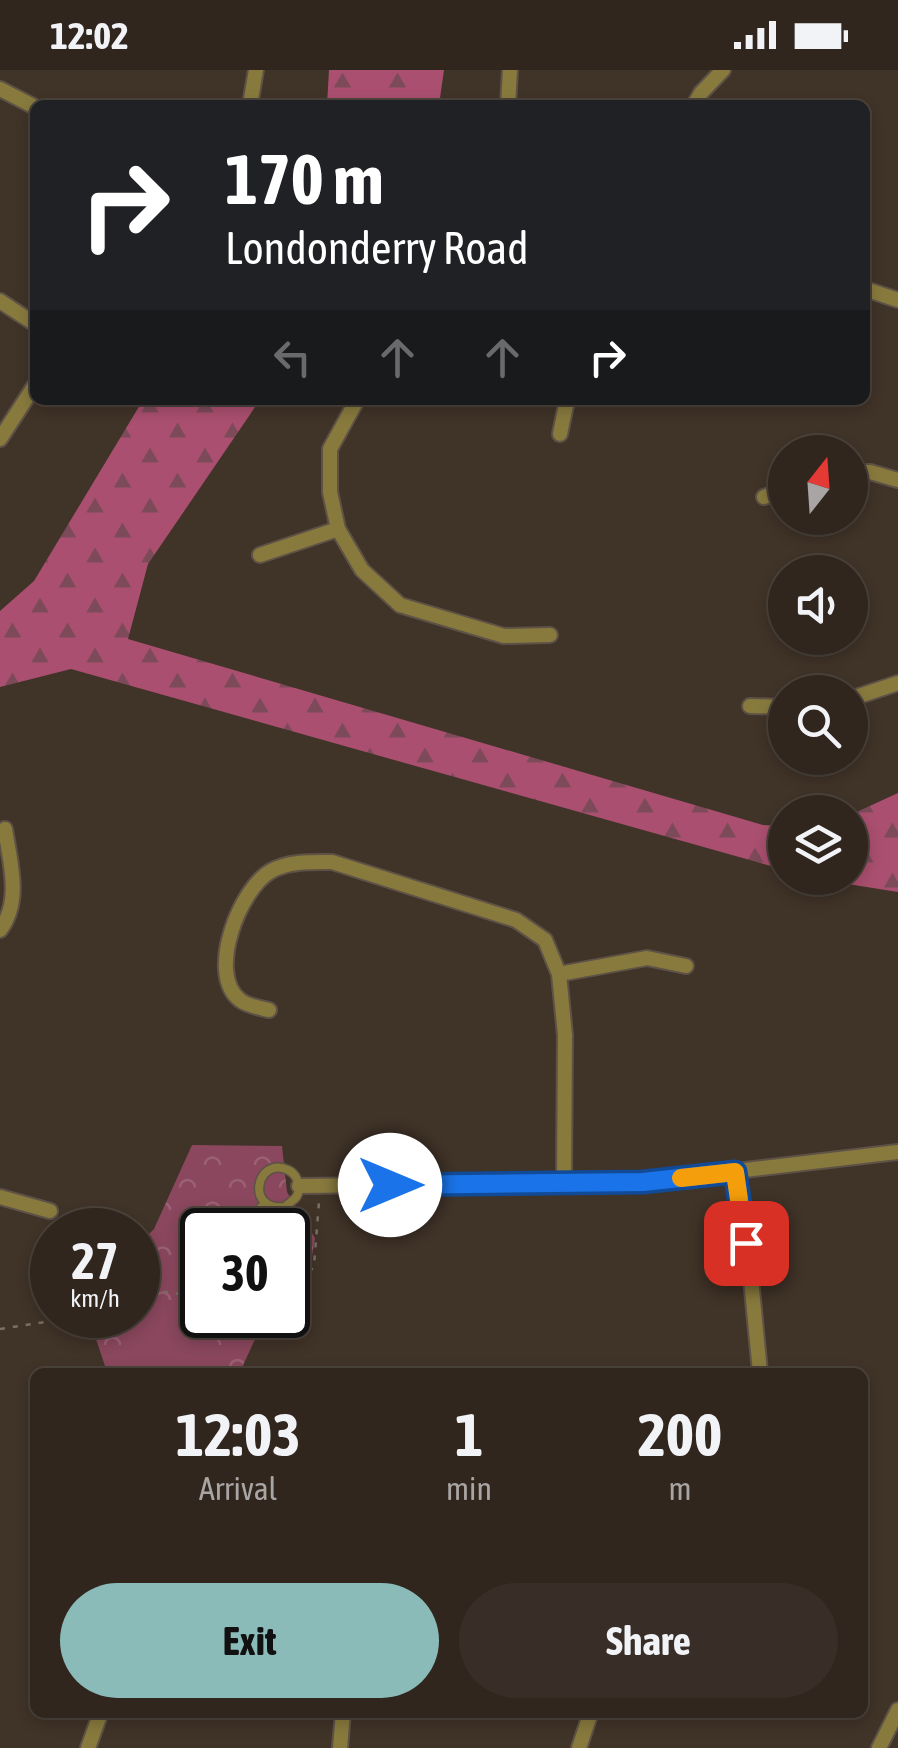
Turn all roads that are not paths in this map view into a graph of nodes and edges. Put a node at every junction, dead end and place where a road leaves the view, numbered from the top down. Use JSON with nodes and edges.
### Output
{"nodes":[{"id":1,"x":256,"y":70,"type":"edge"},
{"id":2,"x":510,"y":70,"type":"edge"},
{"id":3,"x":723,"y":70,"type":"edge"},
{"id":4,"x":0,"y":89,"type":"edge"},
{"id":5,"x":251,"y":100,"type":"edge"},
{"id":6,"x":508,"y":100,"type":"edge"},
{"id":7,"x":697,"y":100,"type":"edge"},
{"id":8,"x":30,"y":105,"type":"edge"},
{"id":9,"x":870,"y":291,"type":"edge"},
{"id":10,"x":898,"y":300,"type":"edge"},
{"id":11,"x":0,"y":301,"type":"edge"},
{"id":12,"x":30,"y":321,"type":"edge"},
{"id":13,"x":30,"y":394,"type":"edge"},
{"id":14,"x":354,"y":405,"type":"edge"},
{"id":15,"x":566,"y":405,"type":"edge"},
{"id":16,"x":560,"y":434,"type":"dead end"},
{"id":17,"x":0,"y":439,"type":"edge"},
{"id":18,"x":868,"y":472,"type":"edge"},
{"id":19,"x":898,"y":480,"type":"edge"},
{"id":20,"x":768,"y":495,"type":"edge"},
{"id":21,"x":764,"y":497,"type":"dead end"},
{"id":22,"x":338,"y":529,"type":"junction"},
{"id":23,"x":260,"y":555,"type":"dead end"},
{"id":24,"x":550,"y":636,"type":"dead end"},
{"id":25,"x":898,"y":682,"type":"edge"},
{"id":26,"x":868,"y":693,"type":"edge"},
{"id":27,"x":750,"y":706,"type":"dead end"},
{"id":28,"x":768,"y":707,"type":"edge"},
{"id":29,"x":5,"y":829,"type":"dead end"},
{"id":30,"x":0,"y":930,"type":"edge"},
{"id":31,"x":686,"y":966,"type":"dead end"},
{"id":32,"x":559,"y":974,"type":"junction"},
{"id":33,"x":270,"y":1010,"type":"dead end"},
{"id":34,"x":898,"y":1152,"type":"edge"},
{"id":35,"x":735,"y":1172,"type":"junction"},
{"id":36,"x":564,"y":1184,"type":"junction"},
{"id":37,"x":299,"y":1186,"type":"junction"},
{"id":38,"x":0,"y":1197,"type":"edge"},
{"id":39,"x":266,"y":1203,"type":"junction"},
{"id":40,"x":285,"y":1207,"type":"joint"},
{"id":41,"x":37,"y":1208,"type":"edge"},
{"id":42,"x":260,"y":1208,"type":"edge"},
{"id":43,"x":760,"y":1368,"type":"edge"},
{"id":44,"x":898,"y":1710,"type":"edge"},
{"id":45,"x":99,"y":1718,"type":"edge"},
{"id":46,"x":342,"y":1718,"type":"edge"},
{"id":47,"x":589,"y":1718,"type":"edge"},
{"id":48,"x":88,"y":1748,"type":"edge"},
{"id":49,"x":340,"y":1748,"type":"edge"},
{"id":50,"x":579,"y":1748,"type":"edge"},
{"id":51,"x":879,"y":1748,"type":"edge"}],
"edges":[{"from":1,"to":5,"type":"street"},
{"from":2,"to":6,"type":"street"},
{"from":3,"to":7,"type":"street"},
{"from":4,"to":8,"type":"street"},
{"from":9,"to":10,"type":"street"},
{"from":11,"to":12,"type":"street"},
{"from":13,"to":17,"type":"street"},
{"from":14,"to":22,"type":"street"},
{"from":15,"to":16,"type":"street"},
{"from":18,"to":19,"type":"street"},
{"from":20,"to":21,"type":"street"},
{"from":22,"to":23,"type":"street"},
{"from":22,"to":24,"type":"street"},
{"from":25,"to":26,"type":"street"},
{"from":27,"to":28,"type":"street"},
{"from":29,"to":30,"type":"street"},
{"from":31,"to":32,"type":"street"},
{"from":32,"to":33,"type":"street"},
{"from":32,"to":36,"type":"street"},
{"from":34,"to":35,"type":"street"},
{"from":35,"to":36,"type":"street"},
{"from":35,"to":43,"type":"street"},
{"from":36,"to":37,"type":"street"},
{"from":37,"to":39,"type":"lane"},
{"from":37,"to":40,"type":"lane"},
{"from":38,"to":41,"type":"street"},
{"from":39,"to":40,"type":"lane"},
{"from":39,"to":42,"type":"lane"},
{"from":44,"to":51,"type":"street"},
{"from":45,"to":48,"type":"street"},
{"from":46,"to":49,"type":"street"},
{"from":47,"to":50,"type":"street"}]}
